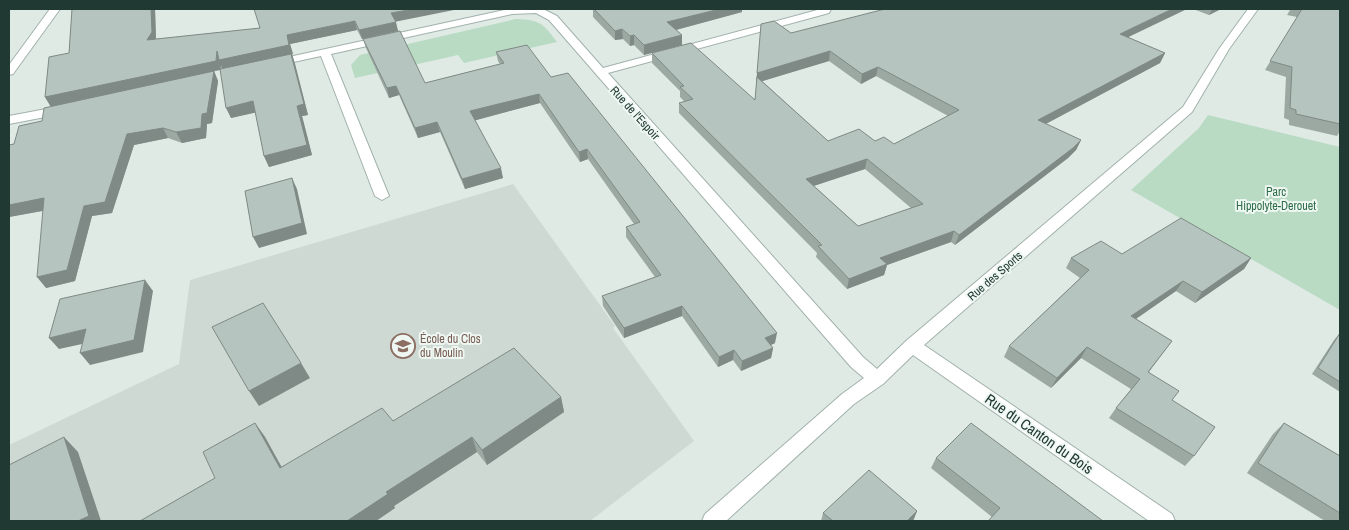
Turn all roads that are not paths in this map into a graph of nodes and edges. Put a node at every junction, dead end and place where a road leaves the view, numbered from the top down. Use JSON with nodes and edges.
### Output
{"nodes":[{"id":1,"x":55,"y":9,"type":"edge"},
{"id":2,"x":784,"y":9,"type":"edge"},
{"id":3,"x":826,"y":9,"type":"edge"},
{"id":4,"x":1253,"y":9,"type":"edge"},
{"id":5,"x":790,"y":22,"type":"junction"},
{"id":6,"x":325,"y":52,"type":"junction"},
{"id":7,"x":268,"y":65,"type":"edge"},
{"id":8,"x":9,"y":72,"type":"edge"},
{"id":9,"x":599,"y":72,"type":"junction"},
{"id":10,"x":75,"y":107,"type":"edge"},
{"id":11,"x":9,"y":120,"type":"edge"},
{"id":12,"x":382,"y":196,"type":"dead end"},
{"id":13,"x":912,"y":346,"type":"junction"},
{"id":14,"x":877,"y":379,"type":"junction"},
{"id":15,"x":712,"y":521,"type":"edge"},
{"id":16,"x":1165,"y":521,"type":"edge"}],
"edges":[{"from":1,"to":8,"type":"street"},
{"from":2,"to":5,"type":"street"},
{"from":3,"to":5,"type":"street"},
{"from":4,"to":13,"type":"street","name":"Rue des Sports"},
{"from":5,"to":9,"type":"street"},
{"from":6,"to":7,"type":"street","name":"Rue de l'Espoir"},
{"from":6,"to":9,"type":"street","name":"Rue de l'Espoir"},
{"from":6,"to":12,"type":"street"},
{"from":9,"to":14,"type":"street","name":"Rue de l'Espoir"},
{"from":10,"to":11,"type":"street"},
{"from":13,"to":14,"type":"street","name":"Rue des Sports"},
{"from":13,"to":16,"type":"street","name":"Rue du Canton du Bois"},
{"from":14,"to":15,"type":"street","name":"Rue des Sports"}]}
